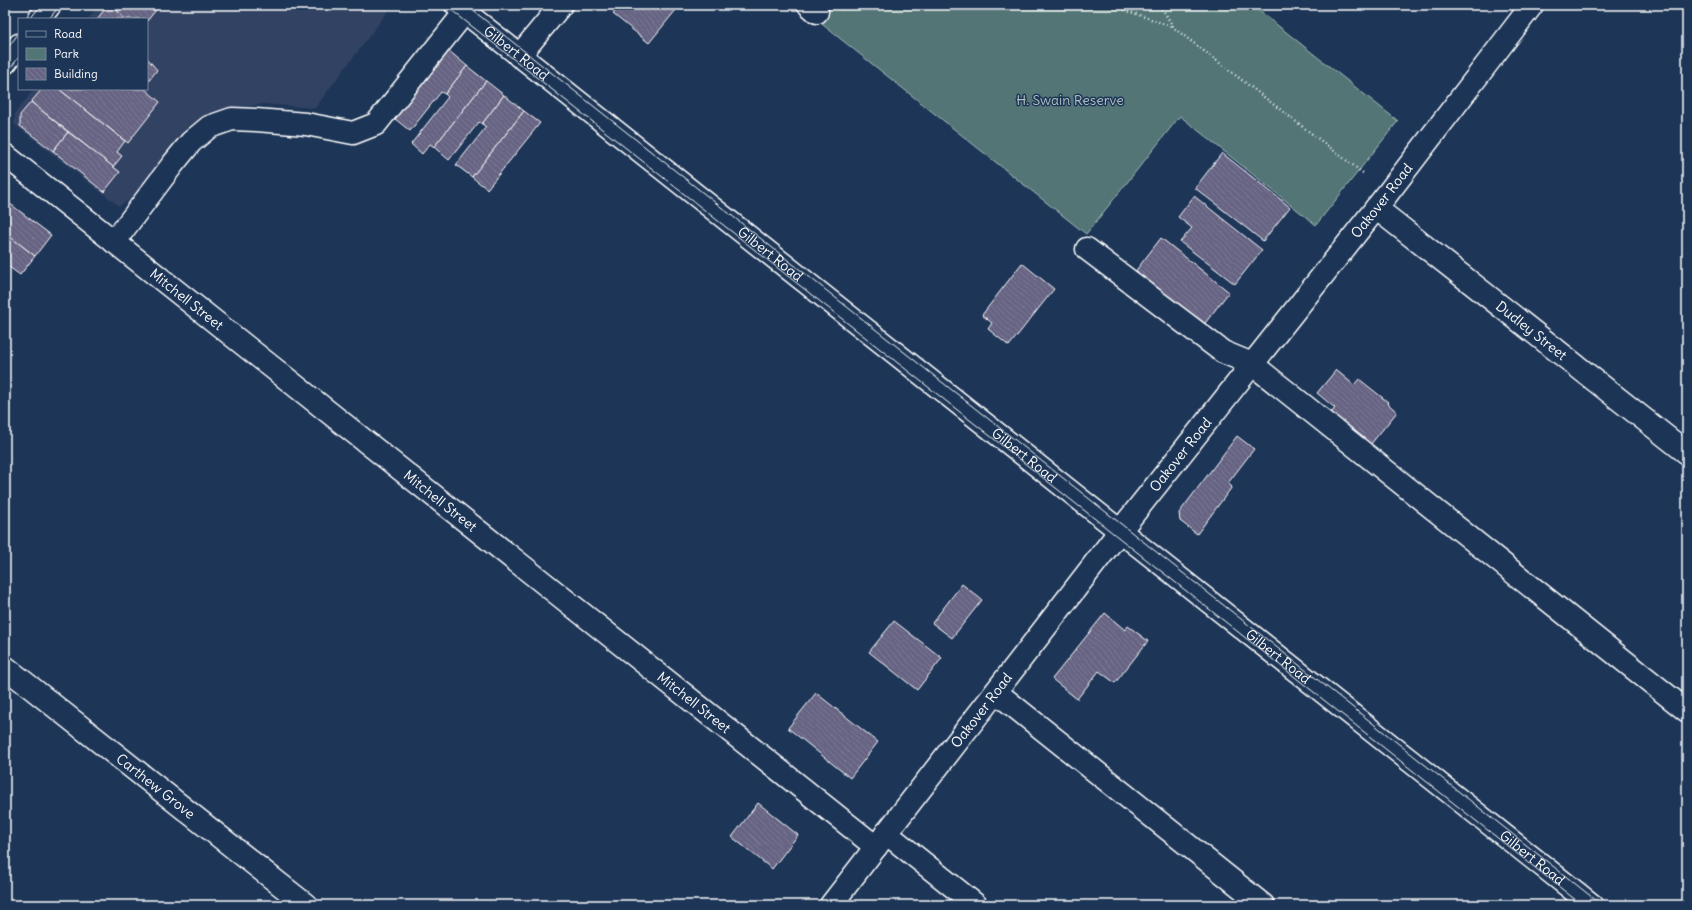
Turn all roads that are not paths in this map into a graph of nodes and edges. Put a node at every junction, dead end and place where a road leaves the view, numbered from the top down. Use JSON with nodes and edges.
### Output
{"nodes":[{"id":1,"x":50,"y":5,"type":"edge"},
{"id":2,"x":560,"y":5,"type":"edge"},
{"id":3,"x":1532,"y":5,"type":"edge"},
{"id":4,"x":460,"y":9,"type":"edge"},
{"id":5,"x":41,"y":18,"type":"edge"},
{"id":6,"x":18,"y":46,"type":"edge"},
{"id":7,"x":519,"y":56,"type":"junction"},
{"id":8,"x":5,"y":63,"type":"edge"},
{"id":9,"x":5,"y":155,"type":"edge"},
{"id":10,"x":1376,"y":208,"type":"junction"},
{"id":11,"x":114,"y":242,"type":"junction"},
{"id":12,"x":1087,"y":248,"type":"dead end"},
{"id":13,"x":1252,"y":364,"type":"junction"},
{"id":14,"x":1687,"y":453,"type":"edge"},
{"id":15,"x":1120,"y":531,"type":"junction"},
{"id":16,"x":5,"y":666,"type":"edge"},
{"id":17,"x":996,"y":692,"type":"junction"},
{"id":18,"x":1687,"y":711,"type":"edge"},
{"id":19,"x":881,"y":840,"type":"junction"},
{"id":20,"x":306,"y":905,"type":"edge"},
{"id":21,"x":831,"y":905,"type":"edge"},
{"id":22,"x":976,"y":905,"type":"edge"},
{"id":23,"x":1263,"y":905,"type":"edge"},
{"id":24,"x":1592,"y":905,"type":"edge"}],
"edges":[{"from":1,"to":5,"type":"street"},
{"from":2,"to":7,"type":"street"},
{"from":3,"to":10,"type":"street","name":"Oakover Road"},
{"from":4,"to":7,"type":"street","name":"Gilbert Road"},
{"from":4,"to":11,"type":"street"},
{"from":6,"to":8,"type":"street"},
{"from":7,"to":15,"type":"street","name":"Gilbert Road"},
{"from":9,"to":11,"type":"street","name":"Mitchell Street"},
{"from":10,"to":13,"type":"street","name":"Oakover Road"},
{"from":10,"to":14,"type":"street","name":"Dudley Street"},
{"from":11,"to":19,"type":"street","name":"Mitchell Street"},
{"from":12,"to":13,"type":"street"},
{"from":13,"to":15,"type":"street","name":"Oakover Road"},
{"from":13,"to":18,"type":"street"},
{"from":15,"to":17,"type":"street","name":"Oakover Road"},
{"from":15,"to":24,"type":"street","name":"Gilbert Road"},
{"from":16,"to":20,"type":"street","name":"Carthew Grove"},
{"from":17,"to":19,"type":"street","name":"Oakover Road"},
{"from":17,"to":23,"type":"street"},
{"from":19,"to":21,"type":"street","name":"Oakover Road"},
{"from":19,"to":22,"type":"street","name":"Mitchell Street"}]}
